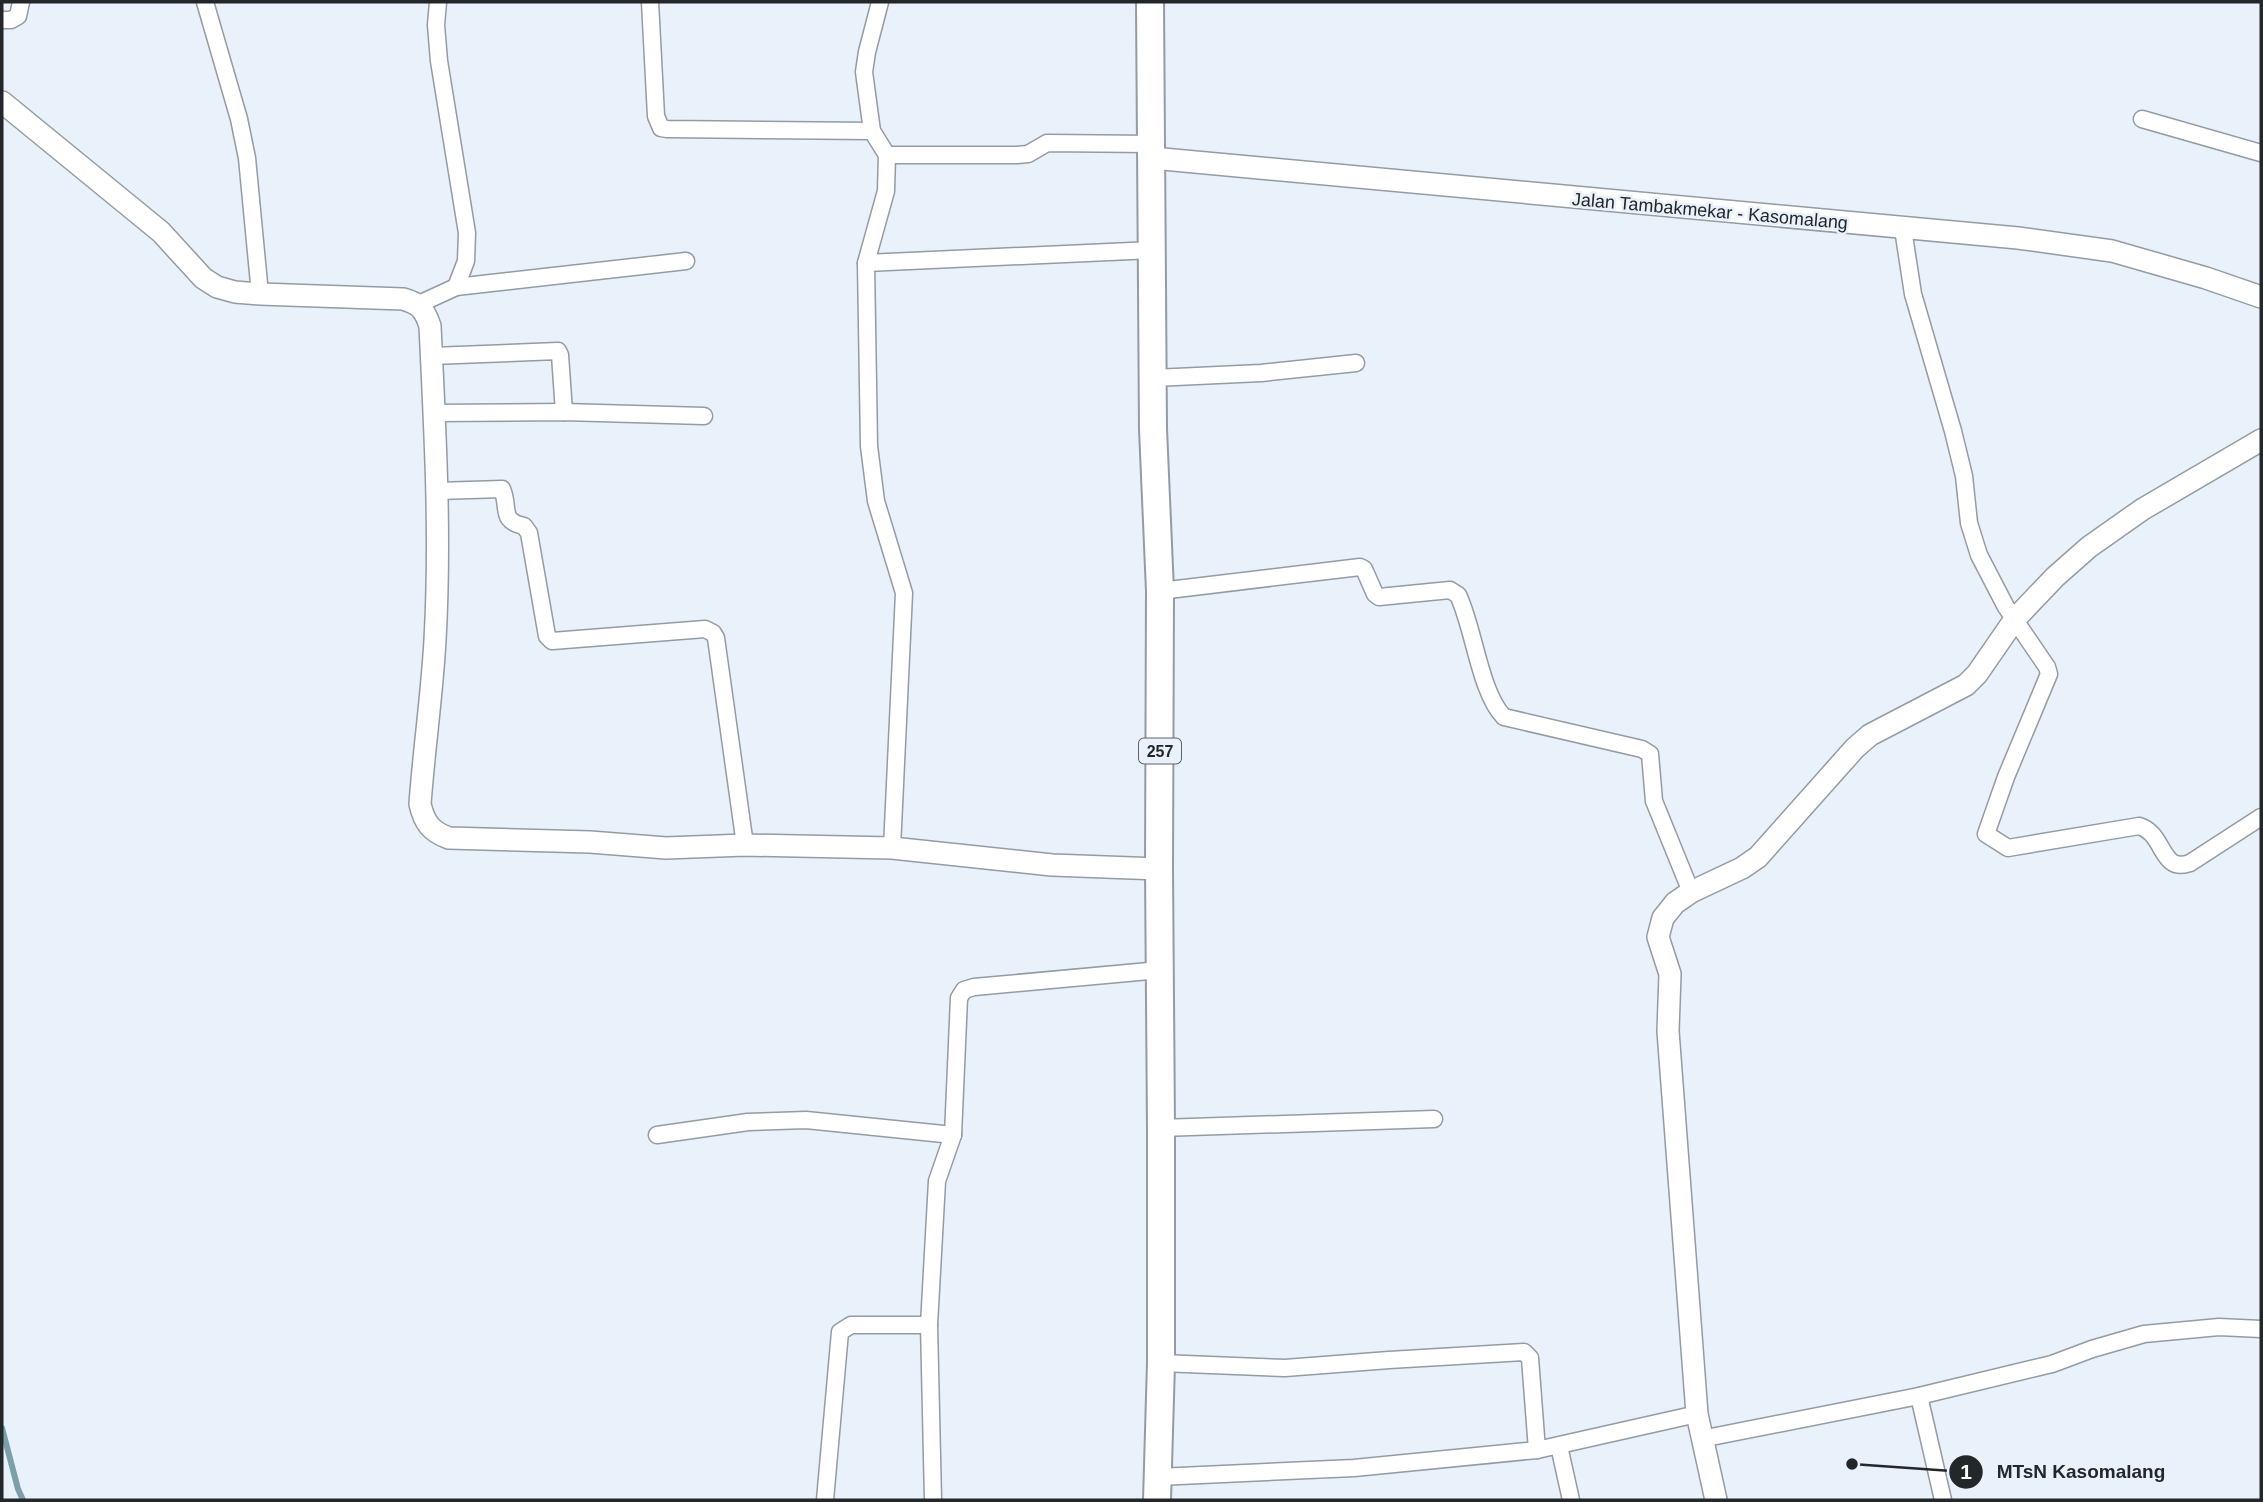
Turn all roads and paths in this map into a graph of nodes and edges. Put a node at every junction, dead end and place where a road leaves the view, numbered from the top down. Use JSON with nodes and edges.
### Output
{"nodes":[{"id":1,"x":20,"y":2,"type":"edge"},
{"id":2,"x":205,"y":2,"type":"edge"},
{"id":3,"x":438,"y":2,"type":"edge"},
{"id":4,"x":650,"y":2,"type":"edge"},
{"id":5,"x":880,"y":2,"type":"edge"},
{"id":6,"x":1150,"y":2,"type":"edge"},
{"id":7,"x":2,"y":20,"type":"edge"},
{"id":8,"x":2,"y":102,"type":"edge"},
{"id":9,"x":2142,"y":119,"type":"dead end"},
{"id":10,"x":872,"y":131,"type":"junction"},
{"id":11,"x":1151,"y":151,"type":"junction"},
{"id":12,"x":2261,"y":153,"type":"edge"},
{"id":13,"x":887,"y":155,"type":"junction"},
{"id":14,"x":1903,"y":229,"type":"junction"},
{"id":15,"x":1153,"y":250,"type":"junction"},
{"id":16,"x":686,"y":261,"type":"dead end"},
{"id":17,"x":866,"y":263,"type":"junction"},
{"id":18,"x":456,"y":287,"type":"junction"},
{"id":19,"x":260,"y":295,"type":"junction"},
{"id":20,"x":2261,"y":297,"type":"edge"},
{"id":21,"x":419,"y":304,"type":"junction"},
{"id":22,"x":432,"y":356,"type":"junction"},
{"id":23,"x":1356,"y":363,"type":"dead end"},
{"id":24,"x":1154,"y":378,"type":"junction"},
{"id":25,"x":564,"y":412,"type":"junction"},
{"id":26,"x":434,"y":413,"type":"junction"},
{"id":27,"x":704,"y":416,"type":"dead end"},
{"id":28,"x":2261,"y":440,"type":"edge"},
{"id":29,"x":438,"y":491,"type":"junction"},
{"id":30,"x":1160,"y":591,"type":"junction"},
{"id":31,"x":2015,"y":619,"type":"junction"},
{"id":32,"x":2261,"y":817,"type":"edge"},
{"id":33,"x":745,"y":845,"type":"junction"},
{"id":34,"x":892,"y":848,"type":"junction"},
{"id":35,"x":1159,"y":869,"type":"junction"},
{"id":36,"x":1691,"y":892,"type":"junction"},
{"id":37,"x":1160,"y":970,"type":"junction"},
{"id":38,"x":1434,"y":1119,"type":"dead end"},
{"id":39,"x":1161,"y":1128,"type":"junction"},
{"id":40,"x":657,"y":1135,"type":"dead end"},
{"id":41,"x":953,"y":1135,"type":"junction"},
{"id":42,"x":929,"y":1325,"type":"junction"},
{"id":43,"x":2261,"y":1329,"type":"edge"},
{"id":44,"x":1161,"y":1363,"type":"junction"},
{"id":45,"x":1920,"y":1396,"type":"junction"},
{"id":46,"x":1697,"y":1414,"type":"junction"},
{"id":47,"x":1701,"y":1439,"type":"junction"},
{"id":48,"x":1559,"y":1446,"type":"junction"},
{"id":49,"x":1537,"y":1450,"type":"junction"},
{"id":50,"x":1157,"y":1489,"type":"edge"},
{"id":51,"x":825,"y":1500,"type":"edge"},
{"id":52,"x":933,"y":1500,"type":"edge"},
{"id":53,"x":1571,"y":1500,"type":"edge"},
{"id":54,"x":1716,"y":1500,"type":"edge"},
{"id":55,"x":1943,"y":1500,"type":"edge"}],
"edges":[{"from":1,"to":7,"type":"street"},
{"from":2,"to":19,"type":"street"},
{"from":3,"to":18,"type":"street"},
{"from":4,"to":10,"type":"street"},
{"from":5,"to":10,"type":"street"},
{"from":6,"to":11,"type":"main road","number":"257"},
{"from":8,"to":19,"type":"street"},
{"from":9,"to":12,"type":"street"},
{"from":10,"to":13,"type":"street"},
{"from":11,"to":13,"type":"street"},
{"from":11,"to":14,"type":"street","name":"Jalan Tambakmekar - Kasomalang"},
{"from":11,"to":15,"type":"main road","number":"257"},
{"from":13,"to":17,"type":"street"},
{"from":14,"to":20,"type":"street","name":"Jalan Tambakmekar - Kasomalang"},
{"from":14,"to":31,"type":"street"},
{"from":15,"to":17,"type":"street"},
{"from":15,"to":24,"type":"main road","number":"257"},
{"from":16,"to":18,"type":"street"},
{"from":17,"to":34,"type":"street"},
{"from":18,"to":21,"type":"street"},
{"from":19,"to":21,"type":"street"},
{"from":21,"to":22,"type":"street"},
{"from":22,"to":25,"type":"street"},
{"from":22,"to":26,"type":"street"},
{"from":23,"to":24,"type":"street"},
{"from":24,"to":30,"type":"main road","number":"257"},
{"from":25,"to":26,"type":"street"},
{"from":25,"to":27,"type":"street"},
{"from":26,"to":29,"type":"street"},
{"from":28,"to":31,"type":"street"},
{"from":29,"to":33,"type":"street"},
{"from":29,"to":33,"type":"street"},
{"from":30,"to":35,"type":"main road","number":"257"},
{"from":30,"to":36,"type":"street"},
{"from":31,"to":32,"type":"street"},
{"from":31,"to":36,"type":"street"},
{"from":33,"to":34,"type":"street"},
{"from":34,"to":35,"type":"street"},
{"from":35,"to":37,"type":"main road","number":"257"},
{"from":36,"to":46,"type":"street"},
{"from":37,"to":39,"type":"main road","number":"257"},
{"from":37,"to":41,"type":"street"},
{"from":38,"to":39,"type":"street"},
{"from":39,"to":44,"type":"main road","number":"257"},
{"from":40,"to":41,"type":"street"},
{"from":41,"to":42,"type":"street"},
{"from":42,"to":51,"type":"street"},
{"from":42,"to":52,"type":"street"},
{"from":43,"to":45,"type":"street"},
{"from":44,"to":49,"type":"street"},
{"from":44,"to":50,"type":"main road","number":"257"},
{"from":45,"to":47,"type":"street"},
{"from":45,"to":55,"type":"street"},
{"from":46,"to":47,"type":"street"},
{"from":46,"to":48,"type":"street"},
{"from":47,"to":54,"type":"street"},
{"from":48,"to":49,"type":"street"},
{"from":48,"to":53,"type":"street"},
{"from":49,"to":50,"type":"street"}]}
